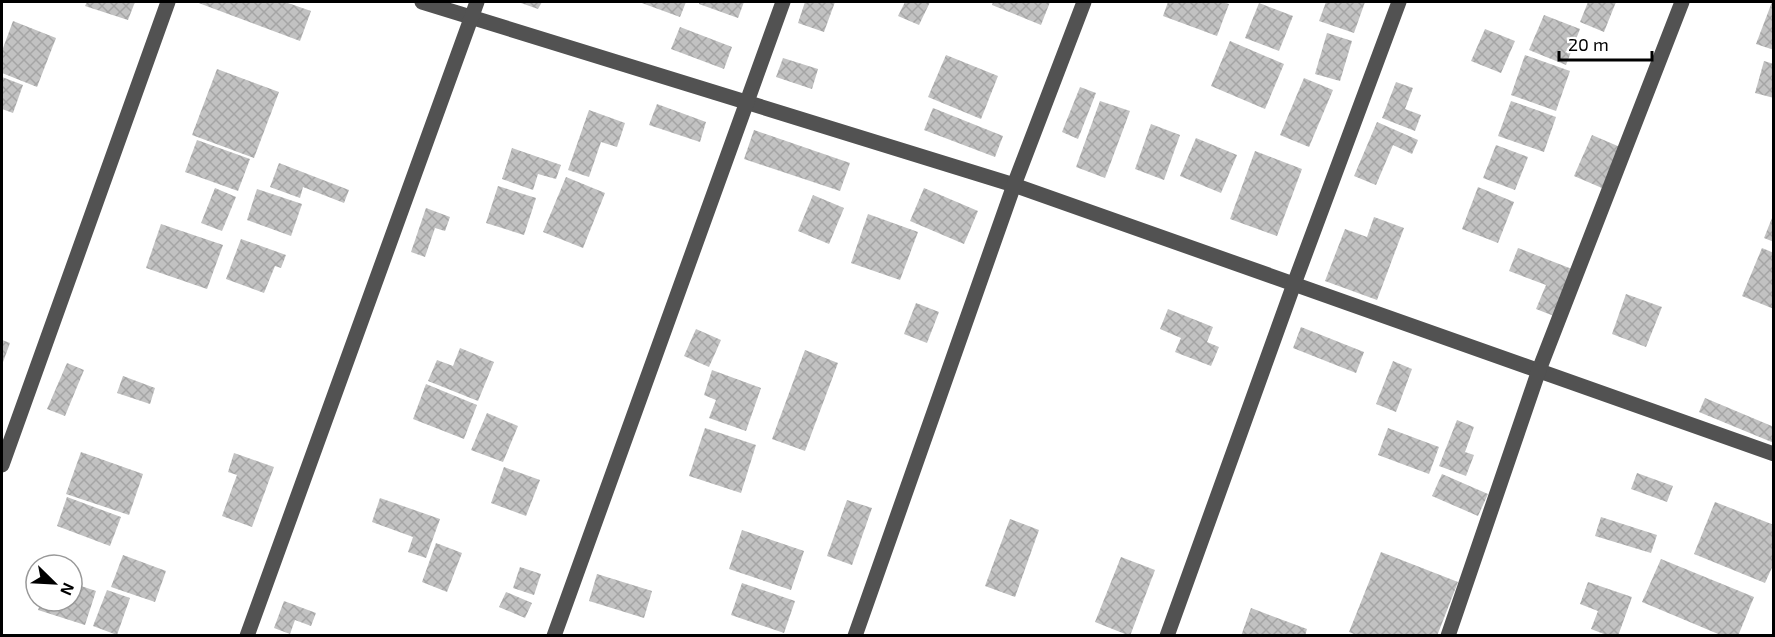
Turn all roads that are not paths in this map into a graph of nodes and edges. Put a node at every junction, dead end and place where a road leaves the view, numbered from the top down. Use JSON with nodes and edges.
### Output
{"nodes":[{"id":1,"x":168,"y":2,"type":"edge"},
{"id":2,"x":422,"y":2,"type":"edge"},
{"id":3,"x":477,"y":2,"type":"edge"},
{"id":4,"x":783,"y":2,"type":"edge"},
{"id":5,"x":1084,"y":2,"type":"edge"},
{"id":6,"x":1400,"y":2,"type":"edge"},
{"id":7,"x":1682,"y":2,"type":"edge"},
{"id":8,"x":471,"y":17,"type":"junction"},
{"id":9,"x":747,"y":102,"type":"junction"},
{"id":10,"x":1014,"y":184,"type":"junction"},
{"id":11,"x":1294,"y":284,"type":"junction"},
{"id":12,"x":1539,"y":370,"type":"junction"},
{"id":13,"x":1773,"y":454,"type":"edge"},
{"id":14,"x":2,"y":465,"type":"edge"},
{"id":15,"x":248,"y":636,"type":"edge"},
{"id":16,"x":554,"y":636,"type":"edge"},
{"id":17,"x":855,"y":636,"type":"edge"},
{"id":18,"x":1167,"y":636,"type":"edge"},
{"id":19,"x":1448,"y":636,"type":"edge"}],
"edges":[{"from":1,"to":14,"type":"street"},
{"from":2,"to":8,"type":"street"},
{"from":3,"to":8,"type":"street"},
{"from":4,"to":9,"type":"street"},
{"from":5,"to":10,"type":"street"},
{"from":6,"to":11,"type":"street"},
{"from":7,"to":12,"type":"street"},
{"from":8,"to":9,"type":"street"},
{"from":8,"to":15,"type":"street"},
{"from":9,"to":10,"type":"street"},
{"from":9,"to":16,"type":"street"},
{"from":10,"to":11,"type":"street"},
{"from":10,"to":17,"type":"street"},
{"from":11,"to":12,"type":"street"},
{"from":11,"to":18,"type":"street"},
{"from":12,"to":13,"type":"street"},
{"from":12,"to":19,"type":"street"}]}
